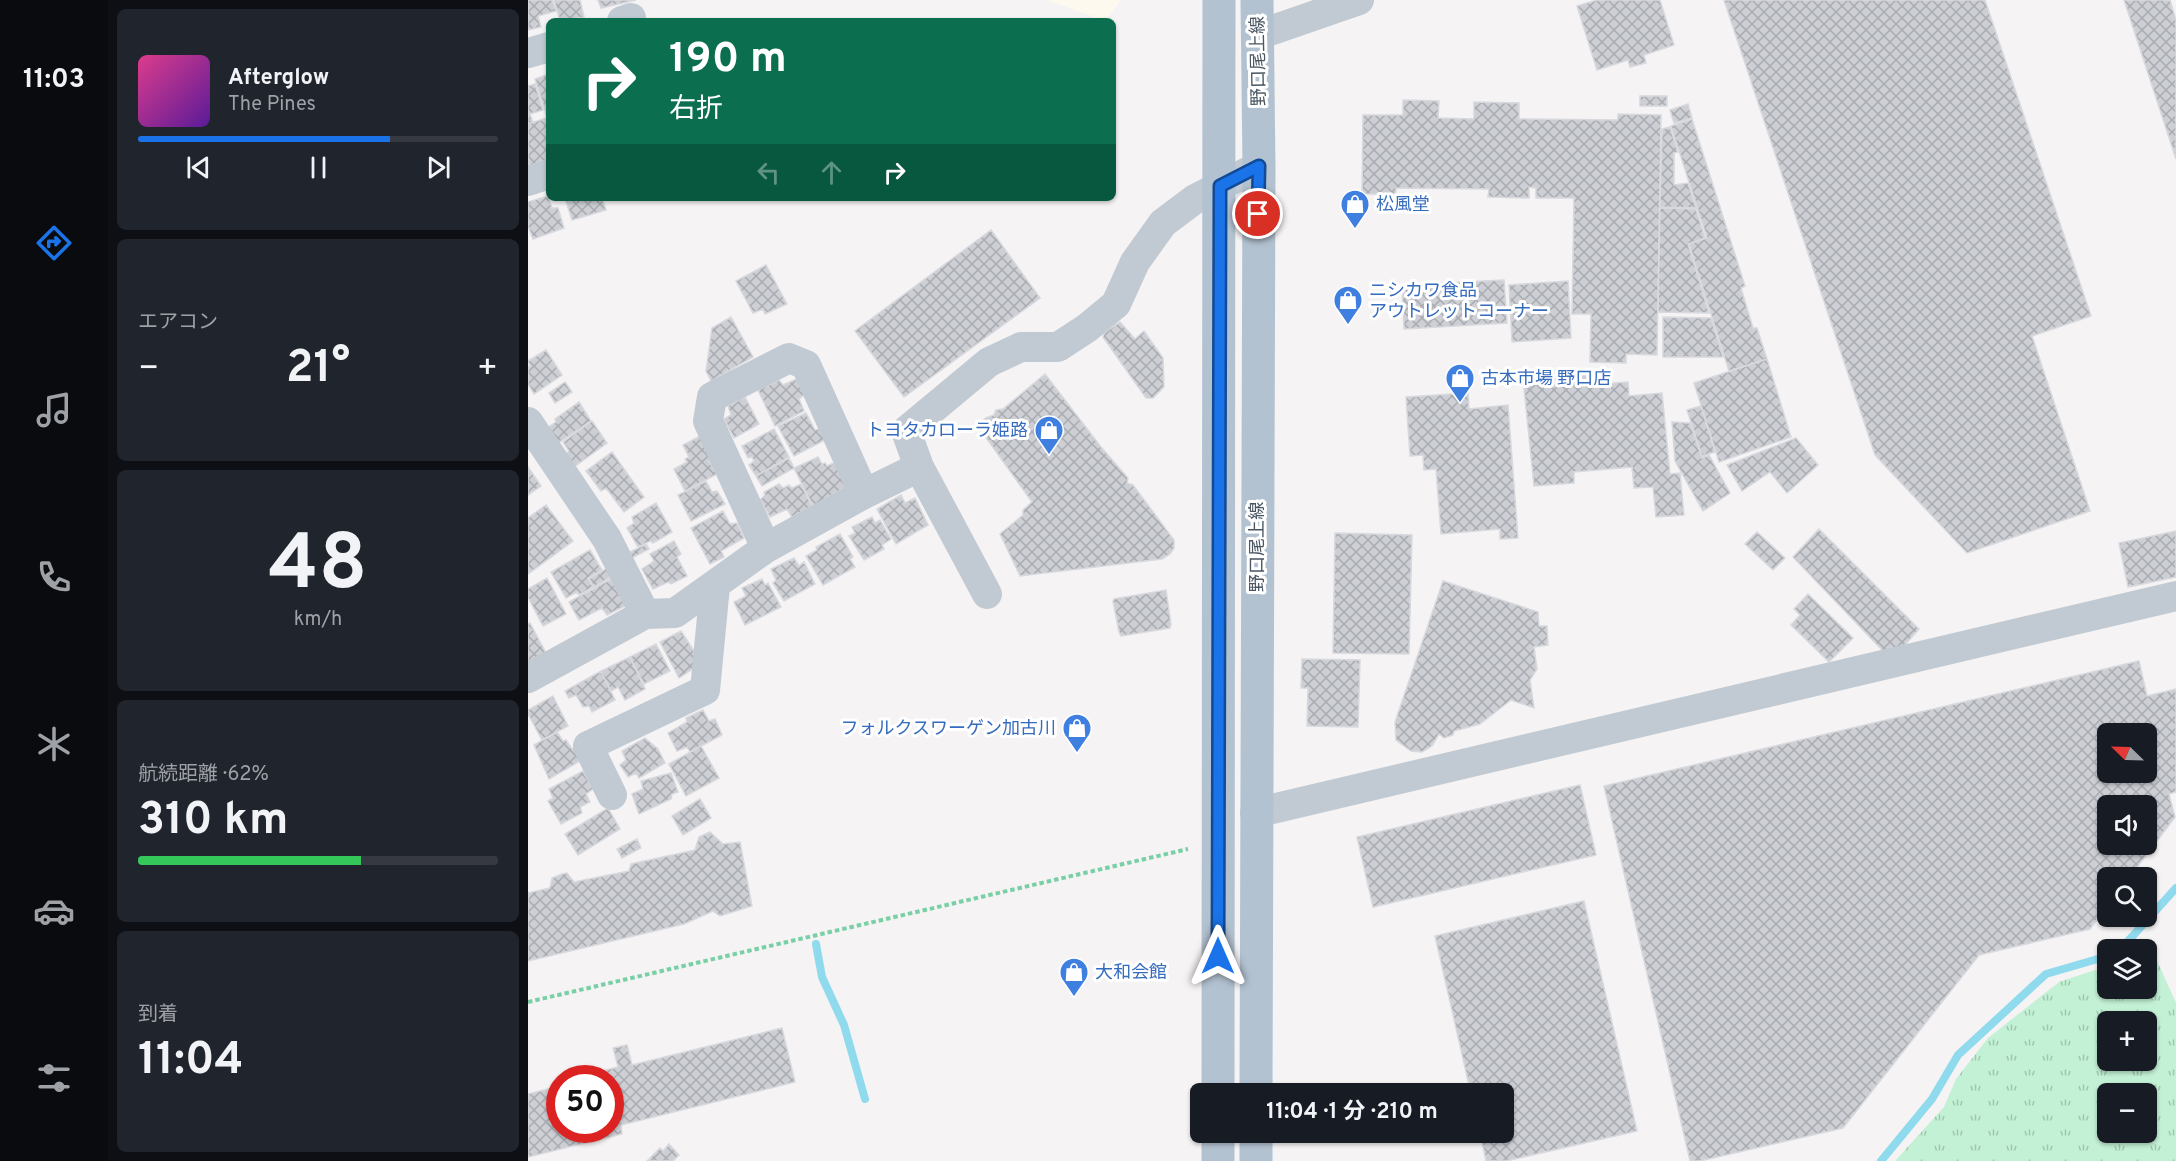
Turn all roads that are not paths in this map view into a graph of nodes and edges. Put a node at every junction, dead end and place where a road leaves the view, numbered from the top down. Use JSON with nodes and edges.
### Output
{"nodes":[{"id":1,"x":1219,"y":0,"type":"edge"},
{"id":2,"x":1257,"y":0,"type":"edge"},
{"id":3,"x":1359,"y":0,"type":"edge"},
{"id":4,"x":1258,"y":35,"type":"junction"},
{"id":5,"x":546,"y":48,"type":"edge"},
{"id":6,"x":528,"y":53,"type":"edge"},
{"id":7,"x":1259,"y":166,"type":"junction"},
{"id":8,"x":546,"y":175,"type":"edge"},
{"id":9,"x":528,"y":181,"type":"edge"},
{"id":10,"x":1220,"y":186,"type":"junction"},
{"id":11,"x":528,"y":422,"type":"edge"},
{"id":12,"x":919,"y":467,"type":"junction"},
{"id":13,"x":864,"y":494,"type":"junction"},
{"id":14,"x":766,"y":548,"type":"junction"},
{"id":15,"x":715,"y":586,"type":"junction"},
{"id":16,"x":987,"y":594,"type":"dead end"},
{"id":17,"x":2176,"y":596,"type":"edge"},
{"id":18,"x":645,"y":614,"type":"junction"},
{"id":19,"x":528,"y":678,"type":"edge"},
{"id":20,"x":612,"y":795,"type":"dead end"},
{"id":21,"x":1255,"y":813,"type":"junction"},
{"id":22,"x":1218,"y":1083,"type":"edge"},
{"id":23,"x":1256,"y":1083,"type":"edge"},
{"id":24,"x":1218,"y":1143,"type":"edge"},
{"id":25,"x":1256,"y":1143,"type":"edge"},
{"id":26,"x":1218,"y":1161,"type":"edge"},
{"id":27,"x":1256,"y":1161,"type":"edge"}],
"edges":[{"from":1,"to":10,"type":"main road"},
{"from":2,"to":4,"type":"main road","name":"野口尾上線"},
{"from":3,"to":4,"type":"street"},
{"from":4,"to":7,"type":"main road","name":"野口尾上線"},
{"from":5,"to":6,"type":"street"},
{"from":7,"to":10,"type":"street"},
{"from":7,"to":21,"type":"main road","name":"野口尾上線"},
{"from":8,"to":9,"type":"street"},
{"from":10,"to":12,"type":"street"},
{"from":10,"to":22,"type":"main road"},
{"from":11,"to":18,"type":"street"},
{"from":12,"to":13,"type":"street"},
{"from":12,"to":16,"type":"street"},
{"from":13,"to":14,"type":"street"},
{"from":13,"to":14,"type":"street"},
{"from":14,"to":15,"type":"street"},
{"from":15,"to":18,"type":"street"},
{"from":15,"to":20,"type":"street"},
{"from":17,"to":21,"type":"street"},
{"from":18,"to":19,"type":"street"},
{"from":21,"to":23,"type":"main road","name":"野口尾上線"},
{"from":24,"to":26,"type":"main road"},
{"from":25,"to":27,"type":"main road"}]}
